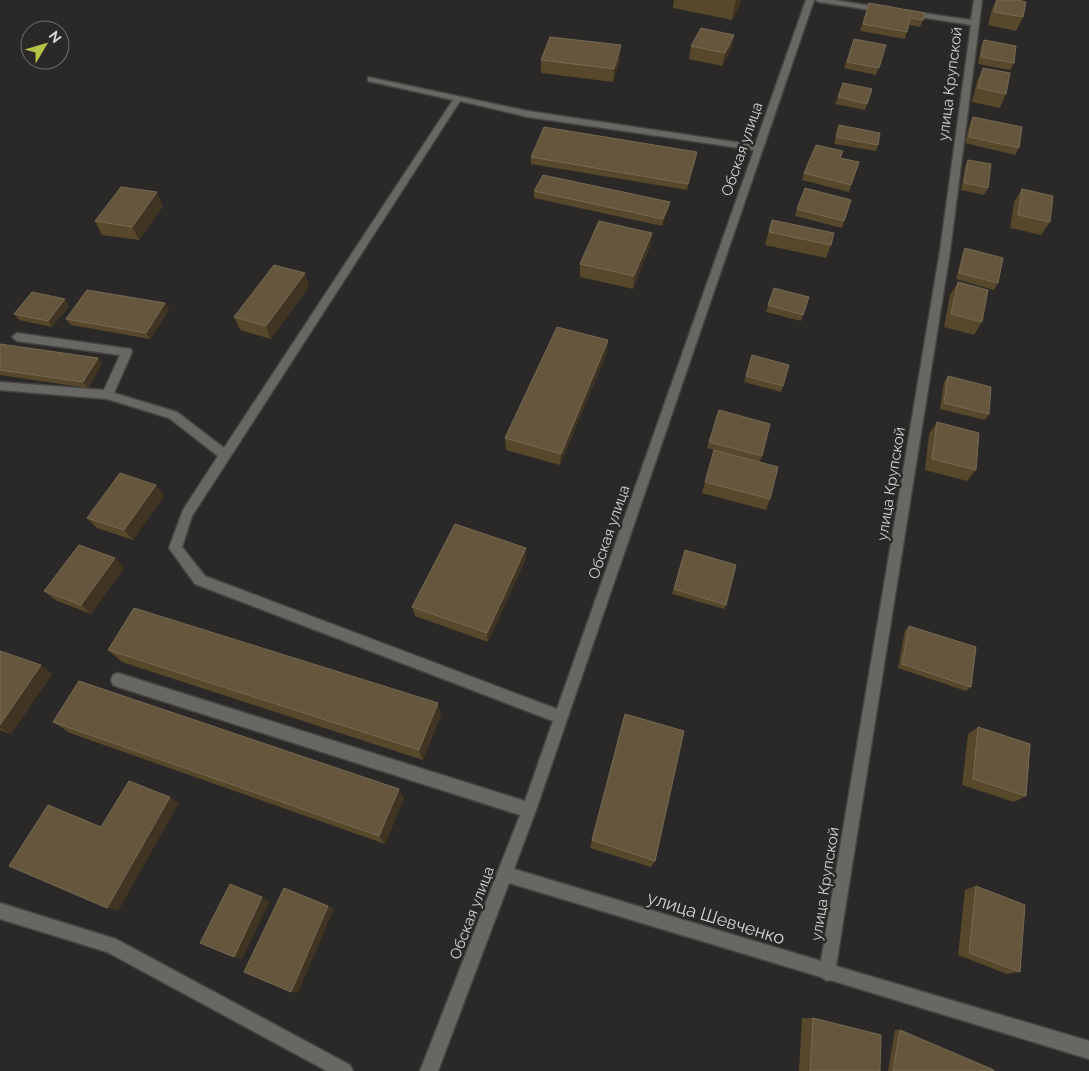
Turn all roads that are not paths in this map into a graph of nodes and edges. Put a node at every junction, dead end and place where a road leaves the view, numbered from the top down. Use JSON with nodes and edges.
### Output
{"nodes":[{"id":1,"x":810,"y":0,"type":"edge"},
{"id":2,"x":819,"y":0,"type":"edge"},
{"id":3,"x":978,"y":0,"type":"edge"},
{"id":4,"x":974,"y":23,"type":"junction"},
{"id":5,"x":371,"y":79,"type":"dead end"},
{"id":6,"x":458,"y":98,"type":"junction"},
{"id":7,"x":760,"y":148,"type":"junction"},
{"id":8,"x":17,"y":337,"type":"dead end"},
{"id":9,"x":0,"y":386,"type":"edge"},
{"id":10,"x":107,"y":395,"type":"junction"},
{"id":11,"x":226,"y":455,"type":"junction"},
{"id":12,"x":118,"y":680,"type":"dead end"},
{"id":13,"x":561,"y":717,"type":"junction"},
{"id":14,"x":529,"y":810,"type":"junction"},
{"id":15,"x":504,"y":874,"type":"junction"},
{"id":16,"x":0,"y":911,"type":"edge"},
{"id":17,"x":827,"y":973,"type":"junction"},
{"id":18,"x":1089,"y":1050,"type":"edge"},
{"id":19,"x":344,"y":1071,"type":"edge"},
{"id":20,"x":429,"y":1071,"type":"edge"}],
"edges":[{"from":1,"to":7,"type":"street","name":"Обская улица"},
{"from":2,"to":4,"type":"street"},
{"from":3,"to":4,"type":"street","name":"улица Крупской"},
{"from":4,"to":17,"type":"street","name":"улица Крупской"},
{"from":5,"to":6,"type":"street"},
{"from":6,"to":7,"type":"street"},
{"from":6,"to":11,"type":"street"},
{"from":7,"to":13,"type":"street","name":"Обская улица"},
{"from":8,"to":10,"type":"street"},
{"from":9,"to":10,"type":"street"},
{"from":10,"to":11,"type":"street"},
{"from":11,"to":13,"type":"street"},
{"from":12,"to":14,"type":"street"},
{"from":13,"to":14,"type":"street","name":"Обская улица"},
{"from":14,"to":15,"type":"street","name":"Обская улица"},
{"from":15,"to":17,"type":"street","name":"улица Шевченко"},
{"from":15,"to":20,"type":"street","name":"Обская улица"},
{"from":16,"to":19,"type":"street"},
{"from":17,"to":18,"type":"street","name":"улица Шевченко"}]}
